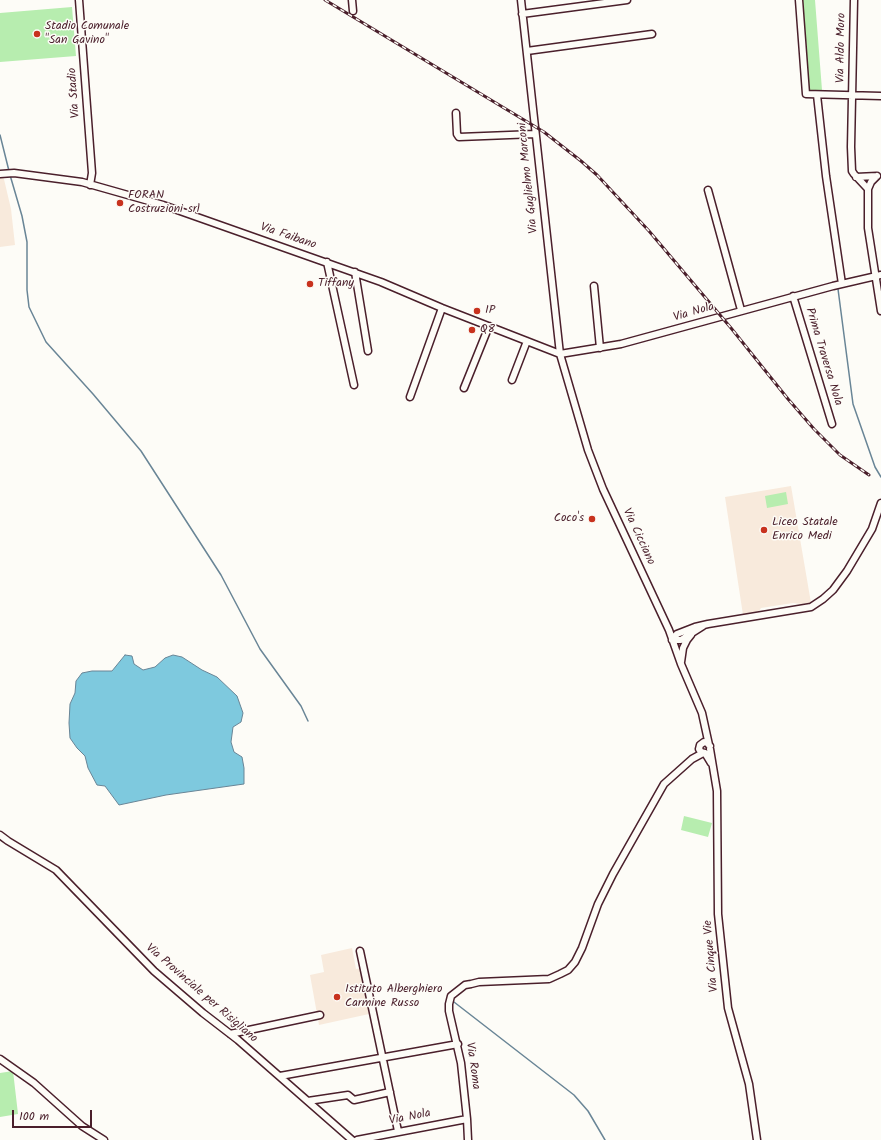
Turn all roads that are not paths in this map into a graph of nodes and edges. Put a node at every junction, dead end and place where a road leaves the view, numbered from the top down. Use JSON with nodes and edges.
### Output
{"nodes":[{"id":1,"x":79,"y":0,"type":"edge"},
{"id":2,"x":352,"y":0,"type":"edge"},
{"id":3,"x":521,"y":0,"type":"edge"},
{"id":4,"x":627,"y":0,"type":"edge"},
{"id":5,"x":800,"y":0,"type":"edge"},
{"id":6,"x":854,"y":0,"type":"edge"},
{"id":7,"x":353,"y":11,"type":"dead end"},
{"id":8,"x":522,"y":14,"type":"junction"},
{"id":9,"x":652,"y":34,"type":"dead end"},
{"id":10,"x":527,"y":51,"type":"junction"},
{"id":11,"x":817,"y":95,"type":"junction"},
{"id":12,"x":852,"y":96,"type":"junction"},
{"id":13,"x":881,"y":96,"type":"edge"},
{"id":14,"x":456,"y":113,"type":"dead end"},
{"id":15,"x":535,"y":134,"type":"junction"},
{"id":16,"x":3,"y":174,"type":"edge"},
{"id":17,"x":879,"y":176,"type":"edge"},
{"id":18,"x":856,"y":177,"type":"junction"},
{"id":19,"x":90,"y":184,"type":"junction"},
{"id":20,"x":708,"y":190,"type":"dead end"},
{"id":21,"x":868,"y":190,"type":"junction"},
{"id":22,"x":327,"y":262,"type":"junction"},
{"id":23,"x":355,"y":272,"type":"junction"},
{"id":24,"x":878,"y":276,"type":"edge"},
{"id":25,"x":841,"y":284,"type":"junction"},
{"id":26,"x":594,"y":286,"type":"dead end"},
{"id":27,"x":793,"y":296,"type":"junction"},
{"id":28,"x":442,"y":308,"type":"junction"},
{"id":29,"x":741,"y":310,"type":"junction"},
{"id":30,"x":881,"y":310,"type":"edge"},
{"id":31,"x":489,"y":326,"type":"junction"},
{"id":32,"x":527,"y":341,"type":"junction"},
{"id":33,"x":600,"y":348,"type":"junction"},
{"id":34,"x":368,"y":351,"type":"dead end"},
{"id":35,"x":560,"y":354,"type":"junction"},
{"id":36,"x":512,"y":380,"type":"dead end"},
{"id":37,"x":354,"y":385,"type":"dead end"},
{"id":38,"x":464,"y":388,"type":"dead end"},
{"id":39,"x":410,"y":398,"type":"dead end"},
{"id":40,"x":832,"y":424,"type":"dead end"},
{"id":41,"x":881,"y":503,"type":"edge"},
{"id":42,"x":708,"y":624,"type":"junction"},
{"id":43,"x":669,"y":630,"type":"junction"},
{"id":44,"x":685,"y":630,"type":"junction"},
{"id":45,"x":692,"y":634,"type":"junction"},
{"id":46,"x":672,"y":640,"type":"junction"},
{"id":47,"x":681,"y":664,"type":"junction"},
{"id":48,"x":705,"y":725,"type":"junction"},
{"id":49,"x":710,"y":747,"type":"junction"},
{"id":50,"x":702,"y":749,"type":"junction"},
{"id":51,"x":713,"y":766,"type":"junction"},
{"id":52,"x":0,"y":835,"type":"edge"},
{"id":53,"x":360,"y":952,"type":"dead end"},
{"id":54,"x":320,"y":1015,"type":"dead end"},
{"id":55,"x":230,"y":1034,"type":"junction"},
{"id":56,"x":458,"y":1044,"type":"junction"},
{"id":57,"x":382,"y":1058,"type":"junction"},
{"id":58,"x":0,"y":1059,"type":"edge"},
{"id":59,"x":280,"y":1076,"type":"junction"},
{"id":60,"x":390,"y":1092,"type":"junction"},
{"id":61,"x":308,"y":1101,"type":"junction"},
{"id":62,"x":467,"y":1118,"type":"junction"},
{"id":63,"x":398,"y":1131,"type":"junction"},
{"id":64,"x":104,"y":1140,"type":"edge"},
{"id":65,"x":352,"y":1140,"type":"edge"},
{"id":66,"x":357,"y":1140,"type":"edge"},
{"id":67,"x":468,"y":1140,"type":"edge"},
{"id":68,"x":757,"y":1140,"type":"edge"}],
"edges":[{"from":1,"to":19,"type":"street","name":"Via Stadio"},
{"from":2,"to":7,"type":"street"},
{"from":3,"to":8,"type":"street","name":"Via Guglielmo Marconi"},
{"from":4,"to":8,"type":"street"},
{"from":5,"to":11,"type":"street"},
{"from":6,"to":12,"type":"street","name":"Via Aldo Moro"},
{"from":8,"to":10,"type":"street","name":"Via Guglielmo Marconi"},
{"from":9,"to":10,"type":"street"},
{"from":10,"to":15,"type":"street","name":"Via Guglielmo Marconi"},
{"from":11,"to":12,"type":"street"},
{"from":11,"to":25,"type":"street"},
{"from":12,"to":13,"type":"street"},
{"from":12,"to":18,"type":"street","name":"Via Aldo Moro"},
{"from":14,"to":15,"type":"street"},
{"from":15,"to":35,"type":"street","name":"Via Guglielmo Marconi"},
{"from":16,"to":19,"type":"street","name":"Via Faibano"},
{"from":17,"to":18,"type":"street"},
{"from":17,"to":21,"type":"street"},
{"from":18,"to":21,"type":"street"},
{"from":19,"to":22,"type":"street","name":"Via Faibano"},
{"from":20,"to":29,"type":"street"},
{"from":21,"to":24,"type":"street"},
{"from":22,"to":23,"type":"street","name":"Via Faibano"},
{"from":22,"to":37,"type":"street"},
{"from":23,"to":28,"type":"street","name":"Via Faibano"},
{"from":23,"to":34,"type":"street"},
{"from":24,"to":25,"type":"street"},
{"from":24,"to":30,"type":"street"},
{"from":25,"to":27,"type":"street","name":"Via Nola"},
{"from":26,"to":33,"type":"street"},
{"from":27,"to":29,"type":"street","name":"Via Nola"},
{"from":27,"to":40,"type":"street","name":"Prima Traversa Nola"},
{"from":28,"to":31,"type":"street","name":"Via Faibano"},
{"from":28,"to":39,"type":"street"},
{"from":29,"to":33,"type":"street","name":"Via Nola"},
{"from":31,"to":32,"type":"street","name":"Via Faibano"},
{"from":31,"to":38,"type":"street"},
{"from":32,"to":35,"type":"street","name":"Via Faibano"},
{"from":32,"to":36,"type":"street"},
{"from":33,"to":35,"type":"street","name":"Via Nola"},
{"from":35,"to":43,"type":"street","name":"Via Cicciano"},
{"from":41,"to":42,"type":"street"},
{"from":42,"to":44,"type":"street"},
{"from":42,"to":45,"type":"street"},
{"from":43,"to":44,"type":"street"},
{"from":43,"to":46,"type":"street","name":"Via Cicciano"},
{"from":44,"to":46,"type":"street"},
{"from":45,"to":46,"type":"street"},
{"from":45,"to":47,"type":"street"},
{"from":46,"to":47,"type":"street","name":"Via Cicciano"},
{"from":47,"to":48,"type":"street","name":"Via Cicciano"},
{"from":48,"to":49,"type":"street","name":"Via Cicciano"},
{"from":48,"to":50,"type":"street"},
{"from":49,"to":50,"type":"street"},
{"from":49,"to":50,"type":"street"},
{"from":49,"to":51,"type":"street","name":"Via Cinque Vie"},
{"from":50,"to":51,"type":"street","name":"Via Cinque Vie"},
{"from":50,"to":56,"type":"street","name":"Via Roma"},
{"from":51,"to":68,"type":"street","name":"Via Cinque Vie"},
{"from":52,"to":55,"type":"street","name":"Via Provinciale per Risigliano"},
{"from":53,"to":57,"type":"street"},
{"from":54,"to":55,"type":"street"},
{"from":55,"to":59,"type":"street","name":"Via Provinciale per Risigliano"},
{"from":56,"to":57,"type":"street"},
{"from":56,"to":62,"type":"street","name":"Via Roma"},
{"from":57,"to":59,"type":"street"},
{"from":57,"to":60,"type":"street"},
{"from":58,"to":64,"type":"street"},
{"from":59,"to":61,"type":"street","name":"Via Provinciale per Risigliano"},
{"from":60,"to":61,"type":"street"},
{"from":60,"to":63,"type":"street"},
{"from":61,"to":65,"type":"street","name":"Via Provinciale per Risigliano"},
{"from":62,"to":63,"type":"street","name":"Via Nola"},
{"from":62,"to":67,"type":"street","name":"Via Roma"},
{"from":63,"to":66,"type":"street","name":"Via Nola"}]}
